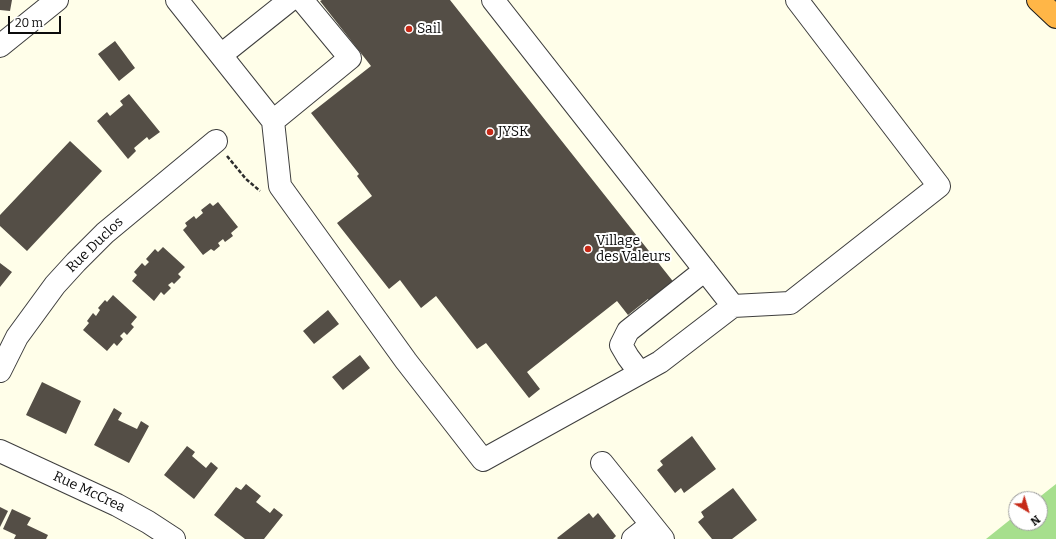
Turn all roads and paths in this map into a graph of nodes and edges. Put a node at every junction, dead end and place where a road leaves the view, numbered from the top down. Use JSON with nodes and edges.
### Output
{"nodes":[{"id":1,"x":57,"y":0,"type":"edge"},
{"id":2,"x":177,"y":0,"type":"edge"},
{"id":3,"x":290,"y":0,"type":"edge"},
{"id":4,"x":302,"y":0,"type":"edge"},
{"id":5,"x":494,"y":0,"type":"edge"},
{"id":6,"x":797,"y":0,"type":"edge"},
{"id":7,"x":1038,"y":0,"type":"edge"},
{"id":8,"x":1056,"y":17,"type":"edge"},
{"id":9,"x":0,"y":46,"type":"edge"},
{"id":10,"x":221,"y":55,"type":"junction"},
{"id":11,"x":272,"y":121,"type":"junction"},
{"id":12,"x":216,"y":141,"type":"joint"},
{"id":13,"x":285,"y":194,"type":"junction"},
{"id":14,"x":705,"y":270,"type":"junction"},
{"id":15,"x":733,"y":306,"type":"junction"},
{"id":16,"x":0,"y":371,"type":"edge"},
{"id":17,"x":640,"y":373,"type":"junction"},
{"id":18,"x":0,"y":451,"type":"edge"},
{"id":19,"x":602,"y":463,"type":"dead end"},
{"id":20,"x":657,"y":532,"type":"edge"},
{"id":21,"x":174,"y":539,"type":"edge"},
{"id":22,"x":633,"y":539,"type":"edge"}],
"edges":[{"from":1,"to":9,"type":"street"},
{"from":2,"to":10,"type":"street"},
{"from":3,"to":10,"type":"street"},
{"from":4,"to":11,"type":"street"},
{"from":5,"to":14,"type":"street"},
{"from":6,"to":15,"type":"street"},
{"from":7,"to":8,"type":"highway"},
{"from":10,"to":11,"type":"street"},
{"from":11,"to":13,"type":"street"},
{"from":12,"to":13,"type":"path"},
{"from":12,"to":16,"type":"street","name":"Rue Duclos"},
{"from":13,"to":17,"type":"street"},
{"from":14,"to":15,"type":"street"},
{"from":14,"to":17,"type":"street"},
{"from":15,"to":17,"type":"street"},
{"from":18,"to":21,"type":"street","name":"Rue McCrea"},
{"from":19,"to":20,"type":"street"},
{"from":20,"to":22,"type":"street"}]}
